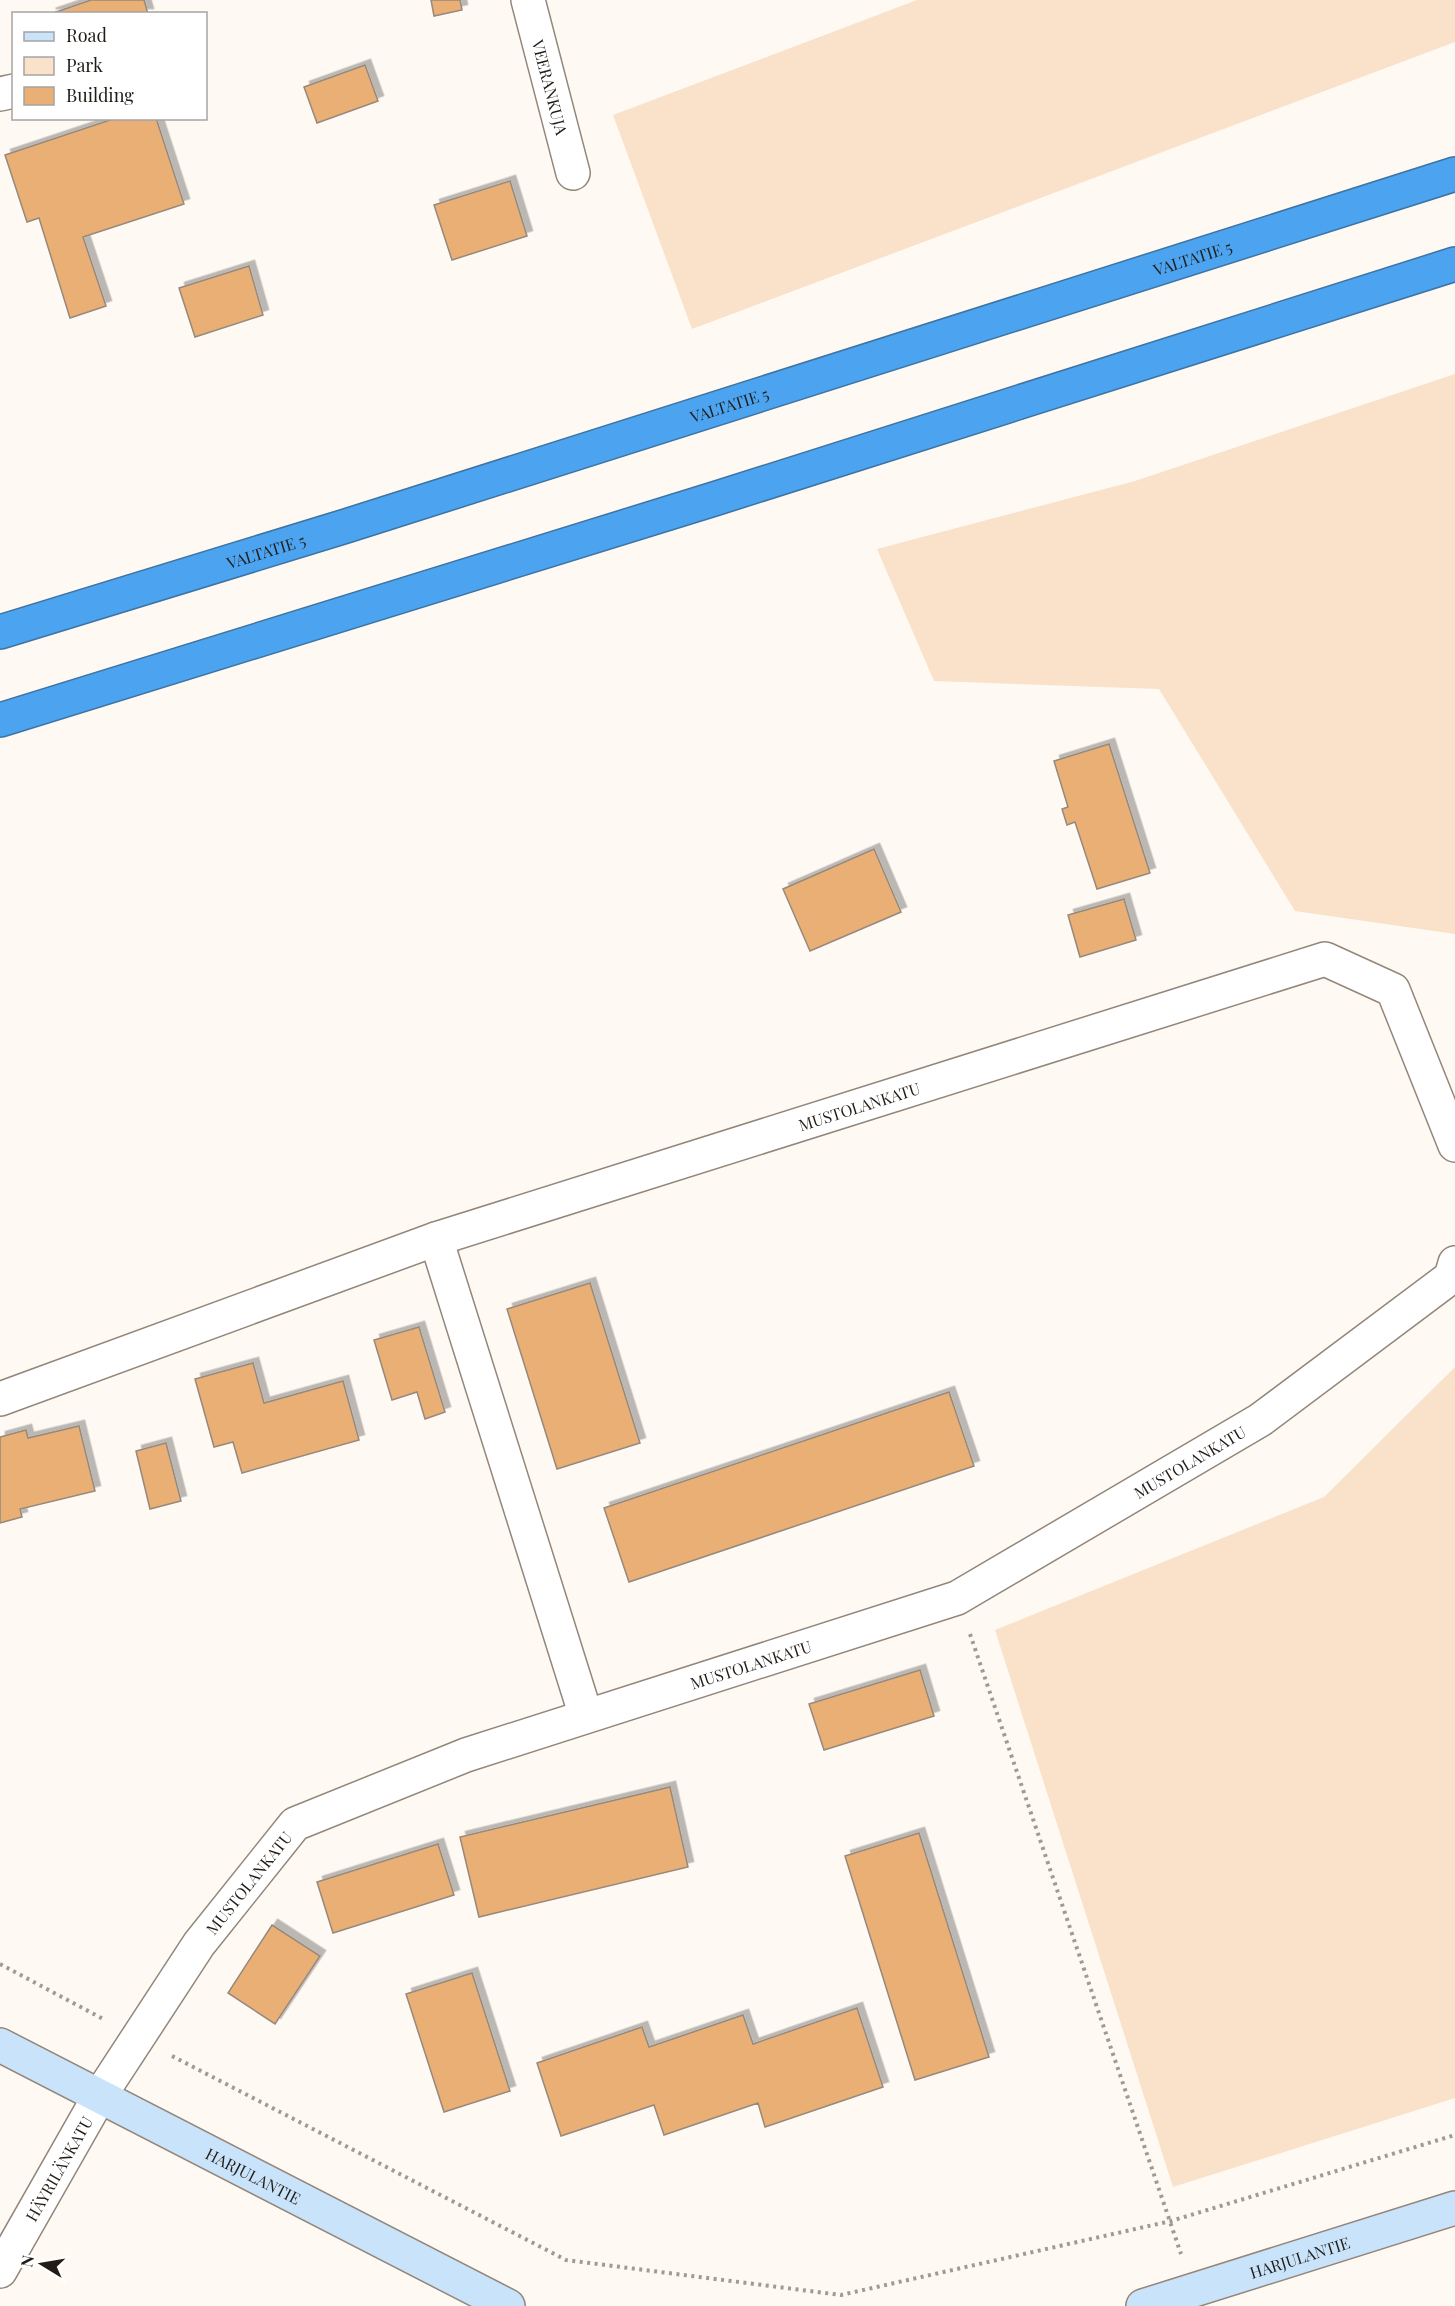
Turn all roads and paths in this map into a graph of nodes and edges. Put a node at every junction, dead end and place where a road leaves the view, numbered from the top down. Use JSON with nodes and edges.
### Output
{"nodes":[{"id":1,"x":528,"y":0,"type":"edge"},
{"id":2,"x":573,"y":173,"type":"dead end"},
{"id":3,"x":1455,"y":174,"type":"edge"},
{"id":4,"x":1455,"y":264,"type":"edge"},
{"id":5,"x":0,"y":632,"type":"edge"},
{"id":6,"x":0,"y":720,"type":"edge"},
{"id":7,"x":1455,"y":1145,"type":"edge"},
{"id":8,"x":436,"y":1239,"type":"junction"},
{"id":9,"x":1455,"y":1263,"type":"edge"},
{"id":10,"x":0,"y":1399,"type":"edge"},
{"id":11,"x":957,"y":1598,"type":"junction"},
{"id":12,"x":586,"y":1716,"type":"junction"},
{"id":13,"x":0,"y":1964,"type":"edge"},
{"id":14,"x":137,"y":2038,"type":"junction"},
{"id":15,"x":0,"y":2044,"type":"edge"},
{"id":16,"x":99,"y":2097,"type":"junction"},
{"id":17,"x":1455,"y":2135,"type":"edge"},
{"id":18,"x":1455,"y":2208,"type":"edge"},
{"id":19,"x":1171,"y":2221,"type":"junction"},
{"id":20,"x":0,"y":2271,"type":"edge"},
{"id":21,"x":1193,"y":2291,"type":"junction"},
{"id":22,"x":508,"y":2306,"type":"edge"},
{"id":23,"x":1144,"y":2306,"type":"edge"}],
"edges":[{"from":1,"to":2,"type":"street","name":"VEERANKUJA"},
{"from":3,"to":5,"type":"highway","name":"VALTATIE 5"},
{"from":4,"to":6,"type":"highway"},
{"from":7,"to":8,"type":"street","name":"MUSTOLANKATU"},
{"from":8,"to":10,"type":"street","name":"MUSTOLANKATU"},
{"from":8,"to":12,"type":"street"},
{"from":9,"to":11,"type":"street","name":"MUSTOLANKATU"},
{"from":11,"to":12,"type":"street","name":"MUSTOLANKATU"},
{"from":11,"to":19,"type":"path"},
{"from":12,"to":14,"type":"street","name":"MUSTOLANKATU"},
{"from":13,"to":14,"type":"path"},
{"from":14,"to":16,"type":"street","name":"MUSTOLANKATU"},
{"from":14,"to":19,"type":"path"},
{"from":15,"to":16,"type":"street","name":"HARJULANTIE"},
{"from":16,"to":20,"type":"street","name":"HÄYRILÄNKATU"},
{"from":16,"to":22,"type":"street","name":"HARJULANTIE"},
{"from":17,"to":19,"type":"path"},
{"from":18,"to":21,"type":"street","name":"HARJULANTIE"},
{"from":19,"to":21,"type":"path"},
{"from":21,"to":23,"type":"street","name":"HARJULANTIE"}]}
